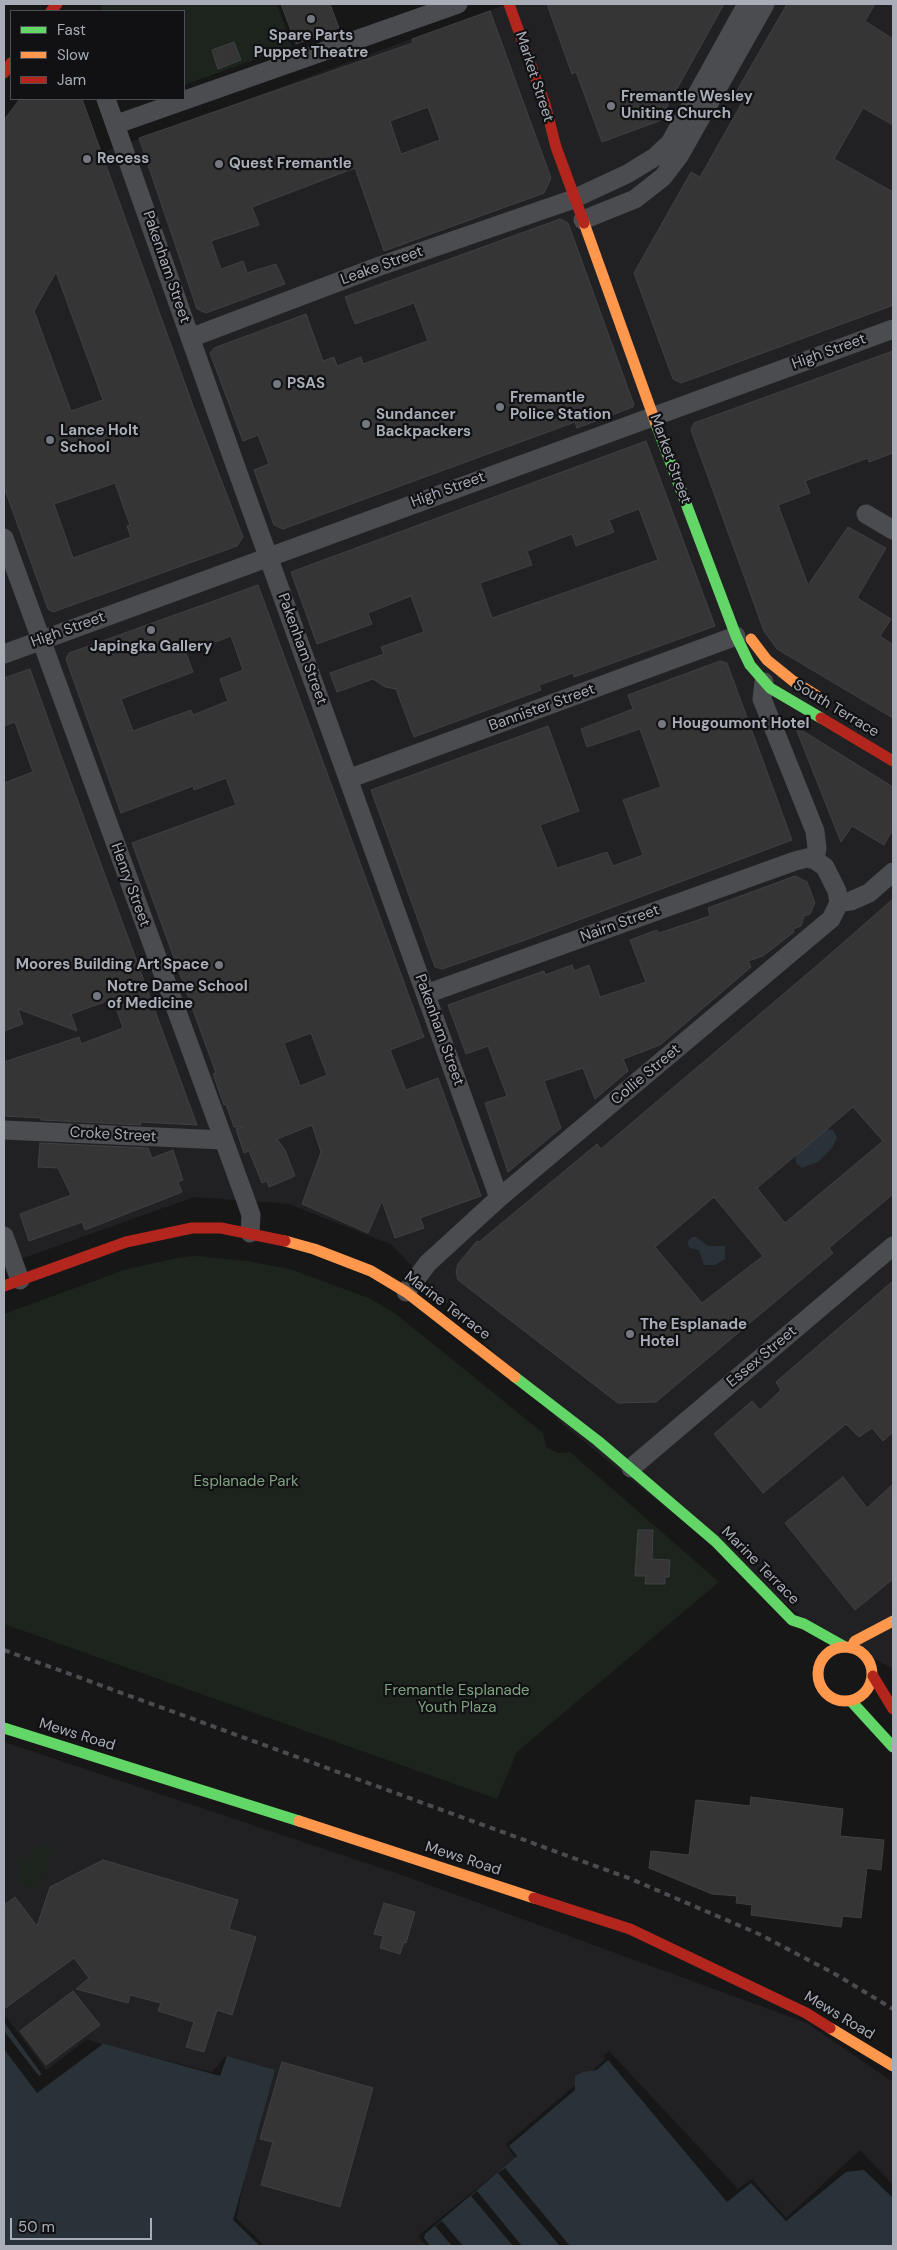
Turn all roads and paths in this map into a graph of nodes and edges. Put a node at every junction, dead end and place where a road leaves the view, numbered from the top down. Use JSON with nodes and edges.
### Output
{"nodes":[{"id":1,"x":458,"y":4,"type":"edge"},
{"id":2,"x":510,"y":4,"type":"edge"},
{"id":3,"x":520,"y":4,"type":"edge"},
{"id":4,"x":747,"y":4,"type":"edge"},
{"id":5,"x":765,"y":4,"type":"edge"},
{"id":6,"x":106,"y":100,"type":"edge"},
{"id":7,"x":560,"y":114,"type":"dead end"},
{"id":8,"x":117,"y":124,"type":"junction"},
{"id":9,"x":583,"y":192,"type":"junction"},
{"id":10,"x":594,"y":220,"type":"junction"},
{"id":11,"x":893,"y":328,"type":"edge"},
{"id":12,"x":190,"y":338,"type":"junction"},
{"id":13,"x":666,"y":413,"type":"junction"},
{"id":14,"x":866,"y":514,"type":"dead end"},
{"id":15,"x":893,"y":530,"type":"edge"},
{"id":16,"x":4,"y":538,"type":"edge"},
{"id":17,"x":268,"y":556,"type":"junction"},
{"id":18,"x":742,"y":618,"type":"dead end"},
{"id":19,"x":736,"y":636,"type":"junction"},
{"id":20,"x":40,"y":641,"type":"junction"},
{"id":21,"x":4,"y":654,"type":"edge"},
{"id":22,"x":764,"y":682,"type":"junction"},
{"id":23,"x":824,"y":700,"type":"dead end"},
{"id":24,"x":893,"y":761,"type":"edge"},
{"id":25,"x":348,"y":779,"type":"junction"},
{"id":26,"x":815,"y":860,"type":"junction"},
{"id":27,"x":893,"y":872,"type":"edge"},
{"id":28,"x":838,"y":903,"type":"junction"},
{"id":29,"x":426,"y":994,"type":"junction"},
{"id":30,"x":4,"y":1130,"type":"edge"},
{"id":31,"x":223,"y":1140,"type":"junction"},
{"id":32,"x":500,"y":1198,"type":"junction"},
{"id":33,"x":250,"y":1233,"type":"junction"},
{"id":34,"x":4,"y":1236,"type":"edge"},
{"id":35,"x":893,"y":1246,"type":"edge"},
{"id":36,"x":12,"y":1283,"type":"edge"},
{"id":37,"x":406,"y":1292,"type":"junction"},
{"id":38,"x":631,"y":1468,"type":"junction"},
{"id":39,"x":792,"y":1620,"type":"junction"},
{"id":40,"x":893,"y":1621,"type":"edge"},
{"id":41,"x":792,"y":1632,"type":"dead end"},
{"id":42,"x":848,"y":1647,"type":"junction"},
{"id":43,"x":881,"y":1652,"type":"dead end"},
{"id":44,"x":872,"y":1670,"type":"junction"},
{"id":45,"x":851,"y":1701,"type":"junction"},
{"id":46,"x":893,"y":1709,"type":"edge"},
{"id":47,"x":4,"y":1728,"type":"edge"},
{"id":48,"x":893,"y":1747,"type":"edge"},
{"id":49,"x":893,"y":2066,"type":"edge"}],
"edges":[{"from":1,"to":8,"type":"street"},
{"from":2,"to":9,"type":"street","name":"Market Street"},
{"from":3,"to":7,"type":"street","name":"Market Street"},
{"from":4,"to":9,"type":"street","name":"Leake Street"},
{"from":5,"to":10,"type":"street"},
{"from":6,"to":8,"type":"street","name":"Pakenham Street"},
{"from":8,"to":12,"type":"street","name":"Pakenham Street"},
{"from":9,"to":10,"type":"street","name":"Market Street"},
{"from":9,"to":12,"type":"street","name":"Leake Street"},
{"from":10,"to":13,"type":"street","name":"Market Street"},
{"from":11,"to":13,"type":"street","name":"High Street"},
{"from":12,"to":17,"type":"street","name":"Pakenham Street"},
{"from":13,"to":17,"type":"street","name":"High Street"},
{"from":13,"to":19,"type":"street","name":"Market Street"},
{"from":14,"to":15,"type":"street"},
{"from":16,"to":20,"type":"street","name":"Henry Street"},
{"from":17,"to":20,"type":"street","name":"High Street"},
{"from":17,"to":25,"type":"street","name":"Pakenham Street"},
{"from":18,"to":23,"type":"street","name":"South Terrace"},
{"from":19,"to":22,"type":"street","name":"Market Street"},
{"from":19,"to":25,"type":"street","name":"Bannister Street"},
{"from":20,"to":21,"type":"street","name":"High Street"},
{"from":20,"to":31,"type":"street","name":"Henry Street"},
{"from":22,"to":24,"type":"street","name":"South Terrace"},
{"from":22,"to":26,"type":"street"},
{"from":25,"to":29,"type":"street","name":"Pakenham Street"},
{"from":26,"to":28,"type":"street"},
{"from":26,"to":29,"type":"street","name":"Nairn Street"},
{"from":27,"to":28,"type":"street"},
{"from":28,"to":32,"type":"street","name":"Collie Street"},
{"from":29,"to":32,"type":"street","name":"Pakenham Street"},
{"from":30,"to":31,"type":"street","name":"Croke Street"},
{"from":31,"to":33,"type":"street","name":"Henry Street"},
{"from":32,"to":37,"type":"street","name":"Collie Street"},
{"from":33,"to":36,"type":"street","name":"Marine Terrace"},
{"from":33,"to":37,"type":"street","name":"Marine Terrace"},
{"from":34,"to":36,"type":"street"},
{"from":35,"to":38,"type":"street","name":"Essex Street"},
{"from":37,"to":38,"type":"street","name":"Marine Terrace"},
{"from":38,"to":39,"type":"street","name":"Marine Terrace"},
{"from":39,"to":41,"type":"street","name":"Marine Terrace"},
{"from":39,"to":42,"type":"street","name":"Marine Terrace"},
{"from":40,"to":42,"type":"street"},
{"from":42,"to":44,"type":"street","name":"Marine Terrace"},
{"from":42,"to":45,"type":"street"},
{"from":43,"to":44,"type":"street"},
{"from":44,"to":45,"type":"street"},
{"from":44,"to":46,"type":"street","name":"Marine Terrace"},
{"from":45,"to":48,"type":"street"},
{"from":47,"to":49,"type":"street","name":"Mews Road"}]}
